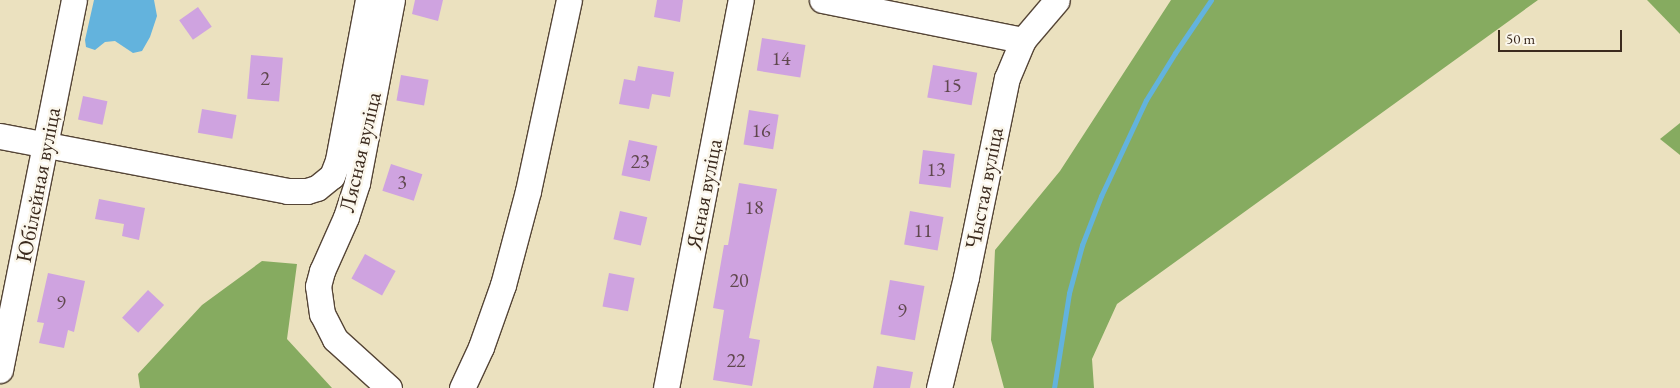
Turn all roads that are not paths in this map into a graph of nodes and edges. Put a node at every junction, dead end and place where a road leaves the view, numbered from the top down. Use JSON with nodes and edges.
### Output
{"nodes":[{"id":1,"x":74,"y":0,"type":"edge"},
{"id":2,"x":368,"y":0,"type":"edge"},
{"id":3,"x":392,"y":0,"type":"edge"},
{"id":4,"x":569,"y":0,"type":"edge"},
{"id":5,"x":742,"y":0,"type":"edge"},
{"id":6,"x":822,"y":0,"type":"edge"},
{"id":7,"x":1056,"y":0,"type":"edge"},
{"id":8,"x":1022,"y":40,"type":"junction"},
{"id":9,"x":0,"y":136,"type":"edge"},
{"id":10,"x":46,"y":146,"type":"junction"},
{"id":11,"x":0,"y":370,"type":"edge"},
{"id":12,"x":388,"y":388,"type":"edge"},
{"id":13,"x":462,"y":388,"type":"edge"},
{"id":14,"x":666,"y":388,"type":"edge"},
{"id":15,"x":938,"y":388,"type":"edge"}],
"edges":[{"from":1,"to":10,"type":"street","name":"Юбілейная вуліца"},
{"from":2,"to":10,"type":"street","name":"Лясная вуліца"},
{"from":3,"to":12,"type":"street","name":"Лясная вуліца"},
{"from":4,"to":13,"type":"street"},
{"from":5,"to":14,"type":"street","name":"Ясная вуліца"},
{"from":6,"to":8,"type":"street"},
{"from":7,"to":8,"type":"street","name":"Чыстая вуліца"},
{"from":8,"to":15,"type":"street","name":"Чыстая вуліца"},
{"from":9,"to":10,"type":"street","name":"Лясная вуліца"},
{"from":10,"to":11,"type":"street","name":"Юбілейная вуліца"}]}
